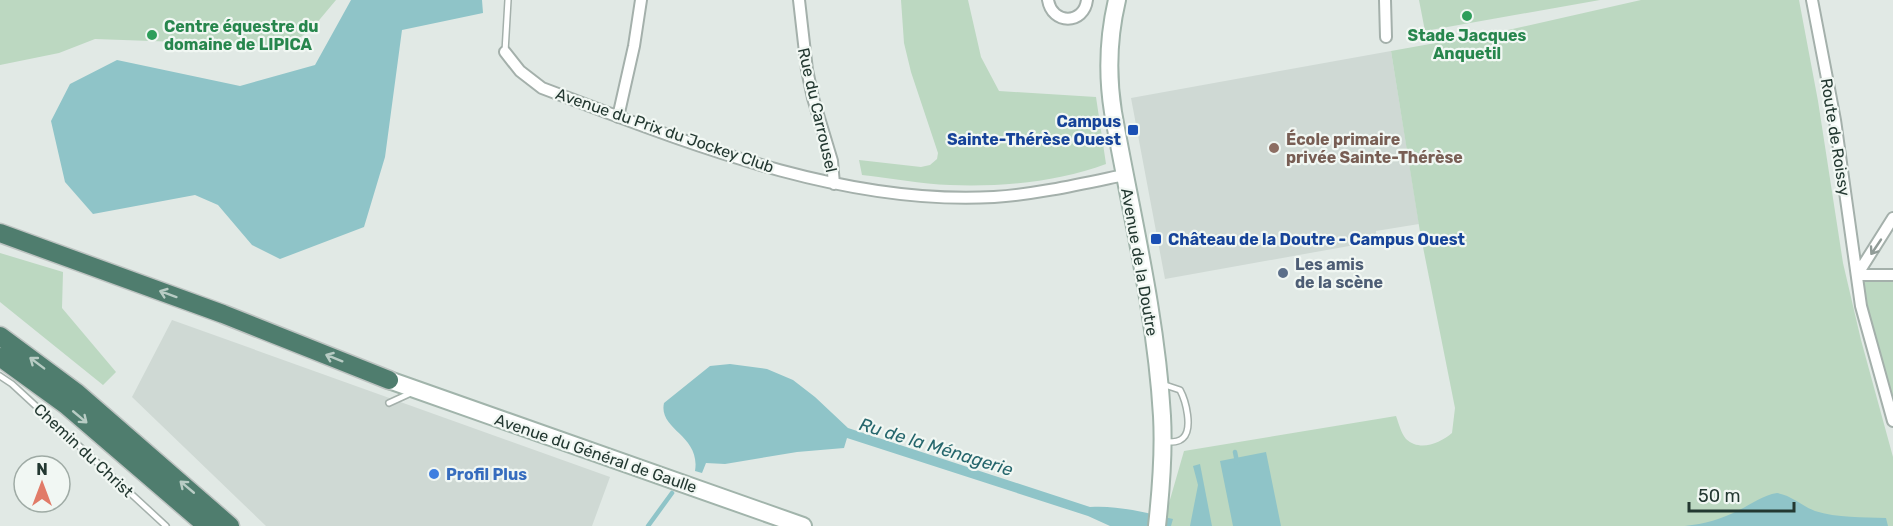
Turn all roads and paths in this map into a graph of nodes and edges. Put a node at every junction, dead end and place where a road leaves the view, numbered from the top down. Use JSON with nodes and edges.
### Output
{"nodes":[{"id":1,"x":508,"y":0,"type":"edge"},
{"id":2,"x":641,"y":0,"type":"edge"},
{"id":3,"x":799,"y":0,"type":"edge"},
{"id":4,"x":1048,"y":0,"type":"edge"},
{"id":5,"x":1087,"y":0,"type":"edge"},
{"id":6,"x":1117,"y":0,"type":"edge"},
{"id":7,"x":1385,"y":0,"type":"edge"},
{"id":8,"x":1812,"y":0,"type":"edge"},
{"id":9,"x":1386,"y":37,"type":"dead end"},
{"id":10,"x":505,"y":52,"type":"joint"},
{"id":11,"x":618,"y":117,"type":"junction"},
{"id":12,"x":1124,"y":175,"type":"junction"},
{"id":13,"x":834,"y":184,"type":"junction"},
{"id":14,"x":1893,"y":218,"type":"edge"},
{"id":15,"x":0,"y":234,"type":"edge"},
{"id":16,"x":1857,"y":275,"type":"junction"},
{"id":17,"x":1893,"y":275,"type":"edge"},
{"id":18,"x":0,"y":336,"type":"edge"},
{"id":19,"x":0,"y":357,"type":"edge"},
{"id":20,"x":0,"y":376,"type":"edge"},
{"id":21,"x":388,"y":380,"type":"joint"},
{"id":22,"x":1160,"y":383,"type":"junction"},
{"id":23,"x":417,"y":390,"type":"junction"},
{"id":24,"x":389,"y":403,"type":"dead end"},
{"id":25,"x":1893,"y":422,"type":"edge"},
{"id":26,"x":1162,"y":442,"type":"junction"},
{"id":27,"x":784,"y":523,"type":"edge"},
{"id":28,"x":166,"y":526,"type":"edge"},
{"id":29,"x":207,"y":526,"type":"edge"},
{"id":30,"x":231,"y":526,"type":"edge"},
{"id":31,"x":803,"y":526,"type":"edge"},
{"id":32,"x":1157,"y":526,"type":"edge"}],
"edges":[{"from":1,"to":10,"type":"lane"},
{"from":2,"to":11,"type":"street"},
{"from":3,"to":13,"type":"street","name":"Rue du Carrousel"},
{"from":4,"to":5,"type":"street"},
{"from":6,"to":12,"type":"main road","name":"Avenue de la Doutre"},
{"from":7,"to":9,"type":"street"},
{"from":8,"to":16,"type":"street","name":"Route de Roissy"},
{"from":10,"to":11,"type":"street","name":"Avenue du Prix du Jockey Club"},
{"from":11,"to":13,"type":"street","name":"Avenue du Prix du Jockey Club"},
{"from":12,"to":13,"type":"street","name":"Avenue du Prix du Jockey Club"},
{"from":12,"to":22,"type":"main road","name":"Avenue de la Doutre"},
{"from":14,"to":16,"type":"street","one_way":true},
{"from":21,"to":15,"type":"highway","one_way":true},
{"from":16,"to":17,"type":"street"},
{"from":16,"to":25,"type":"street","name":"Route de Roissy"},
{"from":30,"to":18,"type":"highway","one_way":true},
{"from":19,"to":29,"type":"highway","one_way":true},
{"from":20,"to":28,"type":"lane","name":"Chemin du Christ"},
{"from":21,"to":23,"type":"main road","name":"Avenue du Général de Gaulle"},
{"from":22,"to":26,"type":"main road","name":"Avenue de la Doutre"},
{"from":22,"to":26,"type":"lane"},
{"from":23,"to":24,"type":"lane"},
{"from":23,"to":27,"type":"main road","name":"Avenue du Général de Gaulle"},
{"from":26,"to":32,"type":"main road","name":"Avenue de la Doutre"},
{"from":27,"to":31,"type":"main road","name":"Avenue du Général de Gaulle"}]}
